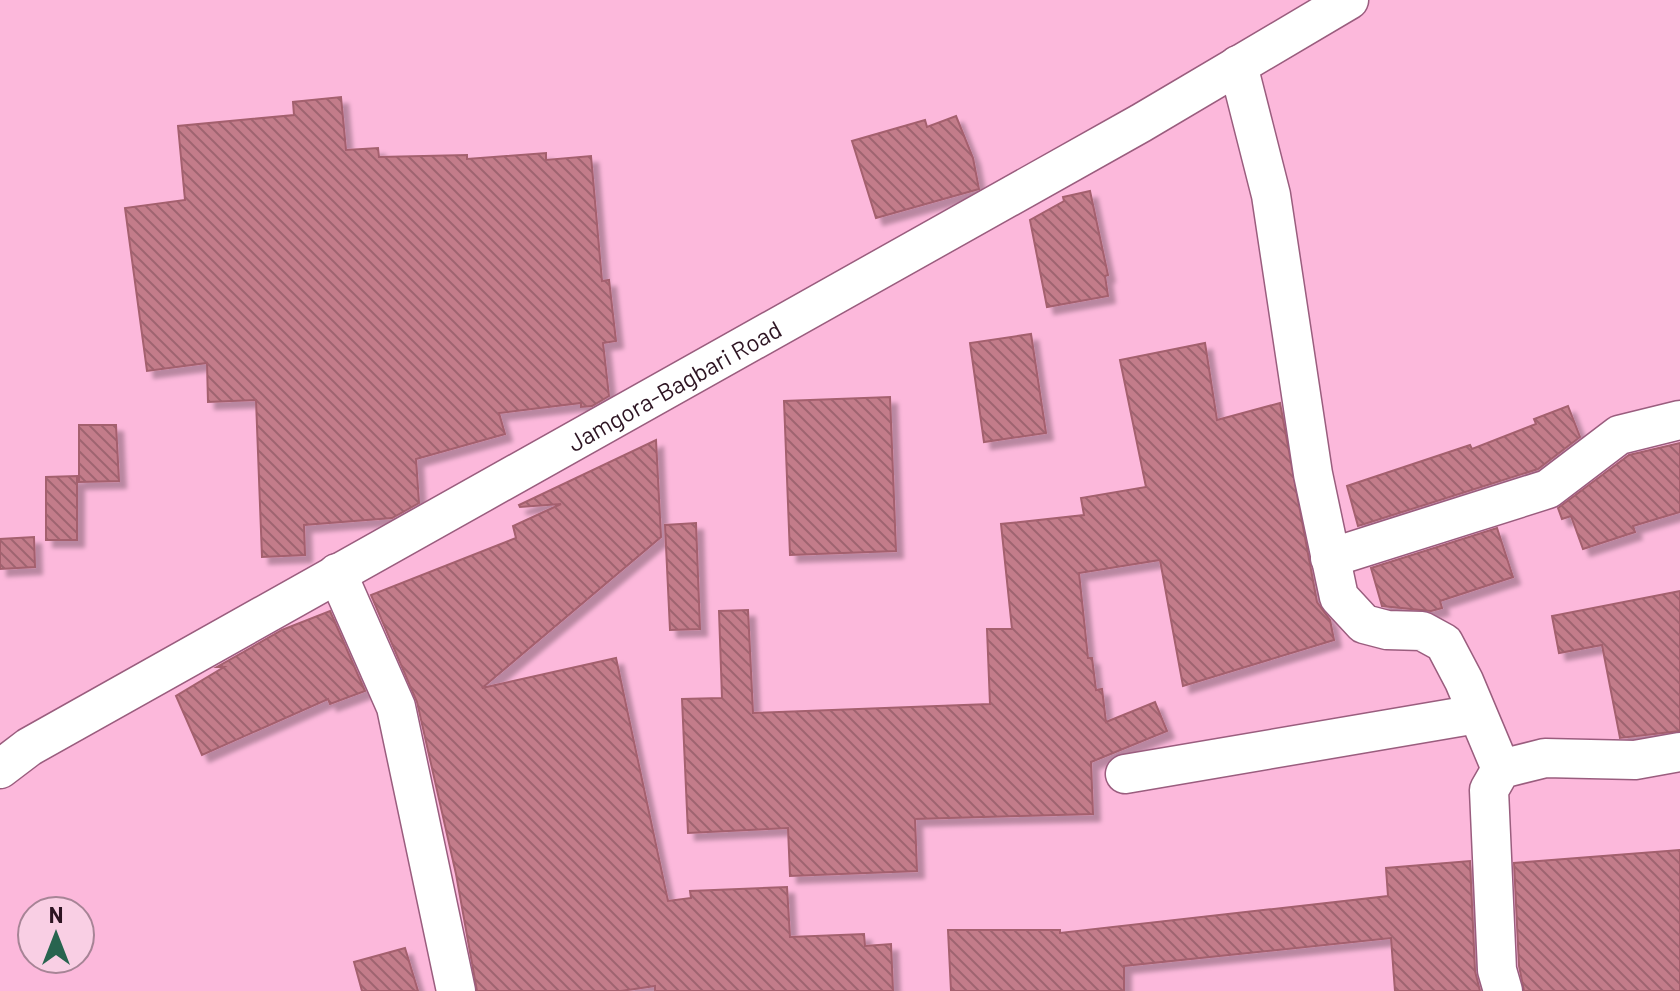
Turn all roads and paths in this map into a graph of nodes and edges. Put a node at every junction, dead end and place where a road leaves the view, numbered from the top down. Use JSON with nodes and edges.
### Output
{"nodes":[{"id":1,"x":1349,"y":0,"type":"edge"},
{"id":2,"x":1238,"y":65,"type":"junction"},
{"id":3,"x":1680,"y":420,"type":"edge"},
{"id":4,"x":1330,"y":558,"type":"junction"},
{"id":5,"x":337,"y":573,"type":"junction"},
{"id":6,"x":1477,"y":714,"type":"junction"},
{"id":7,"x":1680,"y":752,"type":"edge"},
{"id":8,"x":0,"y":769,"type":"edge"},
{"id":9,"x":1501,"y":769,"type":"junction"},
{"id":10,"x":1125,"y":774,"type":"dead end"},
{"id":11,"x":456,"y":991,"type":"edge"},
{"id":12,"x":1503,"y":991,"type":"edge"}],
"edges":[{"from":1,"to":2,"type":"street","name":"Jamgora-Bagbari Road"},
{"from":2,"to":4,"type":"street"},
{"from":2,"to":5,"type":"street","name":"Jamgora-Bagbari Road"},
{"from":3,"to":4,"type":"street"},
{"from":4,"to":6,"type":"street"},
{"from":5,"to":8,"type":"street","name":"Jamgora-Bagbari Road"},
{"from":5,"to":11,"type":"street"},
{"from":6,"to":9,"type":"street"},
{"from":6,"to":10,"type":"street"},
{"from":7,"to":9,"type":"street"},
{"from":9,"to":12,"type":"street"}]}
